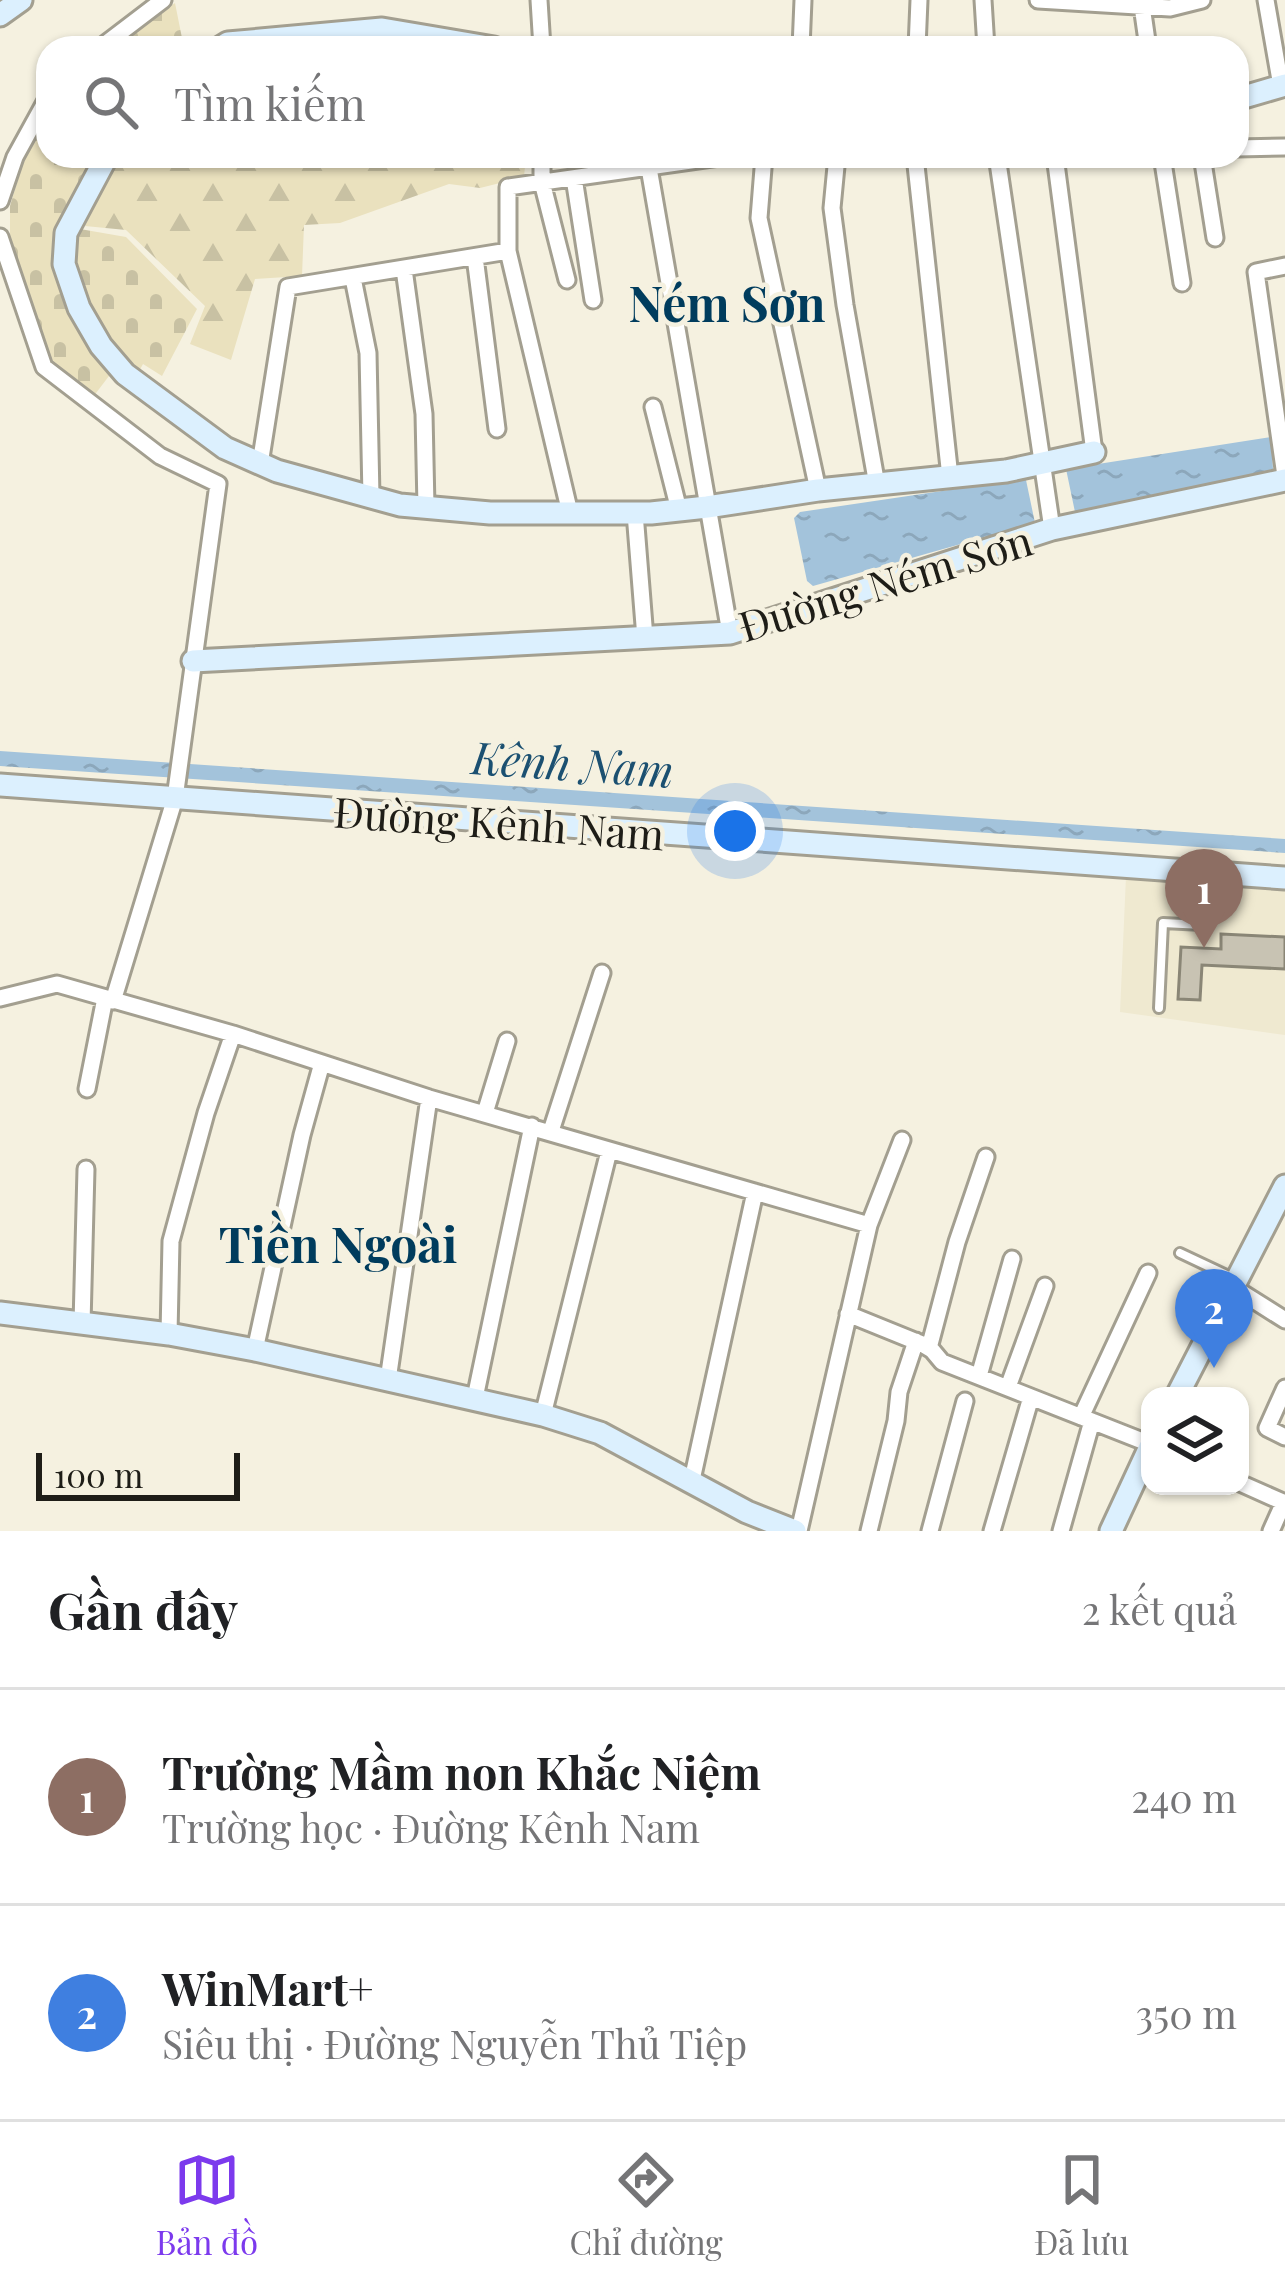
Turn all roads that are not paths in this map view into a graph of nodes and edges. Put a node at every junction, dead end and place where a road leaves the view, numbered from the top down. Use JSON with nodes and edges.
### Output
{"nodes":[{"id":1,"x":21,"y":0,"type":"edge"},
{"id":2,"x":163,"y":0,"type":"edge"},
{"id":3,"x":539,"y":0,"type":"edge"},
{"id":4,"x":803,"y":0,"type":"edge"},
{"id":5,"x":920,"y":0,"type":"edge"},
{"id":6,"x":982,"y":0,"type":"edge"},
{"id":7,"x":1038,"y":0,"type":"edge"},
{"id":8,"x":1202,"y":0,"type":"edge"},
{"id":9,"x":1266,"y":0,"type":"edge"},
{"id":10,"x":1142,"y":6,"type":"junction"},
{"id":11,"x":0,"y":15,"type":"edge"},
{"id":12,"x":116,"y":36,"type":"edge"},
{"id":13,"x":310,"y":36,"type":"edge"},
{"id":14,"x":423,"y":36,"type":"edge"},
{"id":15,"x":541,"y":36,"type":"edge"},
{"id":16,"x":802,"y":36,"type":"edge"},
{"id":17,"x":917,"y":36,"type":"edge"},
{"id":18,"x":985,"y":36,"type":"edge"},
{"id":19,"x":1146,"y":36,"type":"edge"},
{"id":20,"x":1283,"y":85,"type":"edge"},
{"id":21,"x":1249,"y":95,"type":"edge"},
{"id":22,"x":36,"y":119,"type":"edge"},
{"id":23,"x":1285,"y":147,"type":"edge"},
{"id":24,"x":1249,"y":148,"type":"edge"},
{"id":25,"x":101,"y":168,"type":"edge"},
{"id":26,"x":542,"y":168,"type":"edge"},
{"id":27,"x":649,"y":168,"type":"joint"},
{"id":28,"x":763,"y":168,"type":"edge"},
{"id":29,"x":836,"y":168,"type":"edge"},
{"id":30,"x":915,"y":168,"type":"edge"},
{"id":31,"x":999,"y":168,"type":"edge"},
{"id":32,"x":1057,"y":168,"type":"edge"},
{"id":33,"x":1164,"y":168,"type":"edge"},
{"id":34,"x":1204,"y":168,"type":"edge"},
{"id":35,"x":574,"y":178,"type":"junction"},
{"id":36,"x":542,"y":182,"type":"junction"},
{"id":37,"x":0,"y":201,"type":"edge"},
{"id":38,"x":0,"y":237,"type":"edge"},
{"id":39,"x":1215,"y":238,"type":"dead end"},
{"id":40,"x":508,"y":251,"type":"junction"},
{"id":41,"x":475,"y":256,"type":"junction"},
{"id":42,"x":1285,"y":266,"type":"edge"},
{"id":43,"x":404,"y":269,"type":"junction"},
{"id":44,"x":353,"y":278,"type":"junction"},
{"id":45,"x":567,"y":280,"type":"dead end"},
{"id":46,"x":1182,"y":284,"type":"dead end"},
{"id":47,"x":593,"y":299,"type":"dead end"},
{"id":48,"x":653,"y":406,"type":"dead end"},
{"id":49,"x":497,"y":429,"type":"dead end"},
{"id":50,"x":1094,"y":452,"type":"joint"},
{"id":51,"x":260,"y":464,"type":"junction"},
{"id":52,"x":1041,"y":464,"type":"junction"},
{"id":53,"x":950,"y":477,"type":"junction"},
{"id":54,"x":1285,"y":478,"type":"edge"},
{"id":55,"x":878,"y":485,"type":"junction"},
{"id":56,"x":818,"y":490,"type":"junction"},
{"id":57,"x":371,"y":497,"type":"junction"},
{"id":58,"x":426,"y":507,"type":"junction"},
{"id":59,"x":707,"y":507,"type":"junction"},
{"id":60,"x":679,"y":510,"type":"junction"},
{"id":61,"x":571,"y":513,"type":"junction"},
{"id":62,"x":635,"y":513,"type":"junction"},
{"id":63,"x":1052,"y":529,"type":"junction"},
{"id":64,"x":730,"y":633,"type":"junction"},
{"id":65,"x":645,"y":638,"type":"junction"},
{"id":66,"x":193,"y":661,"type":"junction"},
{"id":67,"x":0,"y":784,"type":"edge"},
{"id":68,"x":175,"y":798,"type":"junction"},
{"id":69,"x":1205,"y":872,"type":"junction"},
{"id":70,"x":1285,"y":878,"type":"edge"},
{"id":71,"x":602,"y":973,"type":"dead end"},
{"id":72,"x":0,"y":998,"type":"edge"},
{"id":73,"x":109,"y":999,"type":"junction"},
{"id":74,"x":1159,"y":1008,"type":"dead end"},
{"id":75,"x":232,"y":1034,"type":"junction"},
{"id":76,"x":507,"y":1041,"type":"dead end"},
{"id":77,"x":322,"y":1063,"type":"junction"},
{"id":78,"x":87,"y":1089,"type":"dead end"},
{"id":79,"x":429,"y":1098,"type":"junction"},
{"id":80,"x":485,"y":1113,"type":"junction"},
{"id":81,"x":532,"y":1126,"type":"junction"},
{"id":82,"x":550,"y":1131,"type":"junction"},
{"id":83,"x":902,"y":1141,"type":"dead end"},
{"id":84,"x":609,"y":1151,"type":"junction"},
{"id":85,"x":986,"y":1157,"type":"dead end"},
{"id":86,"x":86,"y":1169,"type":"dead end"},
{"id":87,"x":1285,"y":1186,"type":"edge"},
{"id":88,"x":755,"y":1192,"type":"junction"},
{"id":89,"x":869,"y":1225,"type":"junction"},
{"id":90,"x":1180,"y":1253,"type":"dead end"},
{"id":91,"x":1012,"y":1259,"type":"dead end"},
{"id":92,"x":1148,"y":1273,"type":"dead end"},
{"id":93,"x":1235,"y":1283,"type":"junction"},
{"id":94,"x":1045,"y":1286,"type":"dead end"},
{"id":95,"x":0,"y":1312,"type":"edge"},
{"id":96,"x":848,"y":1314,"type":"junction"},
{"id":97,"x":1285,"y":1320,"type":"edge"},
{"id":98,"x":82,"y":1324,"type":"junction"},
{"id":99,"x":169,"y":1334,"type":"junction"},
{"id":100,"x":923,"y":1345,"type":"junction"},
{"id":101,"x":255,"y":1350,"type":"junction"},
{"id":102,"x":979,"y":1376,"type":"junction"},
{"id":103,"x":388,"y":1380,"type":"junction"},
{"id":104,"x":1007,"y":1387,"type":"junction"},
{"id":105,"x":1182,"y":1387,"type":"edge"},
{"id":106,"x":1285,"y":1388,"type":"edge"},
{"id":107,"x":1031,"y":1397,"type":"junction"},
{"id":108,"x":475,"y":1398,"type":"junction"},
{"id":109,"x":965,"y":1401,"type":"dead end"},
{"id":110,"x":543,"y":1415,"type":"junction"},
{"id":111,"x":1087,"y":1419,"type":"junction"},
{"id":112,"x":1285,"y":1437,"type":"edge"},
{"id":113,"x":1141,"y":1442,"type":"edge"},
{"id":114,"x":1141,"y":1466,"type":"edge"},
{"id":115,"x":692,"y":1480,"type":"junction"},
{"id":116,"x":1249,"y":1487,"type":"edge"},
{"id":117,"x":1284,"y":1502,"type":"edge"},
{"id":118,"x":797,"y":1531,"type":"edge"},
{"id":119,"x":869,"y":1531,"type":"edge"},
{"id":120,"x":930,"y":1531,"type":"edge"},
{"id":121,"x":992,"y":1531,"type":"edge"},
{"id":122,"x":1061,"y":1531,"type":"edge"},
{"id":123,"x":1111,"y":1531,"type":"edge"},
{"id":124,"x":1270,"y":1531,"type":"edge"}],
"edges":[{"from":1,"to":11,"type":"street"},
{"from":2,"to":12,"type":"street"},
{"from":3,"to":15,"type":"street"},
{"from":4,"to":16,"type":"street"},
{"from":5,"to":17,"type":"street"},
{"from":6,"to":18,"type":"street"},
{"from":7,"to":10,"type":"street"},
{"from":8,"to":10,"type":"street"},
{"from":9,"to":20,"type":"street"},
{"from":10,"to":19,"type":"street"},
{"from":13,"to":14,"type":"street"},
{"from":20,"to":21,"type":"street"},
{"from":22,"to":37,"type":"street"},
{"from":23,"to":24,"type":"street"},
{"from":25,"to":51,"type":"street"},
{"from":26,"to":36,"type":"street"},
{"from":27,"to":35,"type":"street"},
{"from":27,"to":59,"type":"street"},
{"from":28,"to":56,"type":"street"},
{"from":29,"to":55,"type":"street"},
{"from":30,"to":53,"type":"street"},
{"from":31,"to":52,"type":"street"},
{"from":32,"to":50,"type":"street"},
{"from":33,"to":46,"type":"street"},
{"from":34,"to":39,"type":"street"},
{"from":35,"to":36,"type":"street"},
{"from":35,"to":47,"type":"street"},
{"from":36,"to":40,"type":"street"},
{"from":36,"to":45,"type":"street"},
{"from":38,"to":66,"type":"street"},
{"from":40,"to":41,"type":"street"},
{"from":40,"to":61,"type":"street"},
{"from":41,"to":43,"type":"street"},
{"from":41,"to":49,"type":"street"},
{"from":42,"to":54,"type":"street"},
{"from":43,"to":44,"type":"street"},
{"from":43,"to":58,"type":"street"},
{"from":44,"to":51,"type":"street"},
{"from":44,"to":57,"type":"street"},
{"from":48,"to":60,"type":"street"},
{"from":50,"to":52,"type":"street"},
{"from":51,"to":57,"type":"street"},
{"from":52,"to":53,"type":"street"},
{"from":52,"to":63,"type":"street"},
{"from":53,"to":55,"type":"street"},
{"from":54,"to":63,"type":"street","name":"Đường Ném Sơn"},
{"from":55,"to":56,"type":"street"},
{"from":56,"to":59,"type":"street"},
{"from":57,"to":58,"type":"street"},
{"from":58,"to":61,"type":"street"},
{"from":59,"to":60,"type":"street"},
{"from":59,"to":64,"type":"street"},
{"from":60,"to":62,"type":"street"},
{"from":61,"to":62,"type":"street"},
{"from":62,"to":65,"type":"street"},
{"from":63,"to":64,"type":"street","name":"Đường Ném Sơn"},
{"from":64,"to":65,"type":"street","name":"Đường Ném Sơn"},
{"from":65,"to":66,"type":"street","name":"Đường Ném Sơn"},
{"from":66,"to":68,"type":"street"},
{"from":67,"to":68,"type":"street","name":"Đường Kênh Nam"},
{"from":68,"to":69,"type":"street","name":"Đường Kênh Nam"},
{"from":68,"to":73,"type":"street"},
{"from":69,"to":70,"type":"street","name":"Đường Kênh Nam"},
{"from":69,"to":74,"type":"lane"},
{"from":71,"to":82,"type":"street"},
{"from":72,"to":73,"type":"street"},
{"from":73,"to":75,"type":"street"},
{"from":73,"to":78,"type":"street"},
{"from":75,"to":77,"type":"street"},
{"from":75,"to":99,"type":"street"},
{"from":76,"to":80,"type":"street"},
{"from":77,"to":79,"type":"street"},
{"from":77,"to":101,"type":"street"},
{"from":79,"to":80,"type":"street"},
{"from":79,"to":103,"type":"street"},
{"from":80,"to":81,"type":"street"},
{"from":81,"to":82,"type":"street"},
{"from":81,"to":108,"type":"street"},
{"from":82,"to":84,"type":"street"},
{"from":83,"to":89,"type":"street"},
{"from":84,"to":88,"type":"street"},
{"from":84,"to":110,"type":"street"},
{"from":85,"to":100,"type":"street"},
{"from":86,"to":98,"type":"street"},
{"from":87,"to":93,"type":"street"},
{"from":88,"to":89,"type":"street"},
{"from":88,"to":115,"type":"street"},
{"from":89,"to":96,"type":"street"},
{"from":90,"to":93,"type":"lane"},
{"from":91,"to":102,"type":"street"},
{"from":92,"to":111,"type":"street"},
{"from":93,"to":97,"type":"street"},
{"from":93,"to":105,"type":"street"},
{"from":94,"to":104,"type":"street"},
{"from":95,"to":98,"type":"street"},
{"from":96,"to":100,"type":"street"},
{"from":96,"to":118,"type":"street"},
{"from":98,"to":99,"type":"street"},
{"from":99,"to":101,"type":"street"},
{"from":100,"to":102,"type":"street"},
{"from":100,"to":119,"type":"street"},
{"from":101,"to":103,"type":"street"},
{"from":102,"to":104,"type":"street"},
{"from":103,"to":108,"type":"street"},
{"from":104,"to":107,"type":"street"},
{"from":106,"to":112,"type":"street"},
{"from":107,"to":111,"type":"street"},
{"from":107,"to":121,"type":"street"},
{"from":108,"to":110,"type":"street"},
{"from":109,"to":120,"type":"street"},
{"from":110,"to":115,"type":"street"},
{"from":111,"to":113,"type":"street"},
{"from":111,"to":122,"type":"street"},
{"from":114,"to":123,"type":"street"},
{"from":115,"to":118,"type":"street"},
{"from":116,"to":117,"type":"street"},
{"from":117,"to":124,"type":"street"}]}
